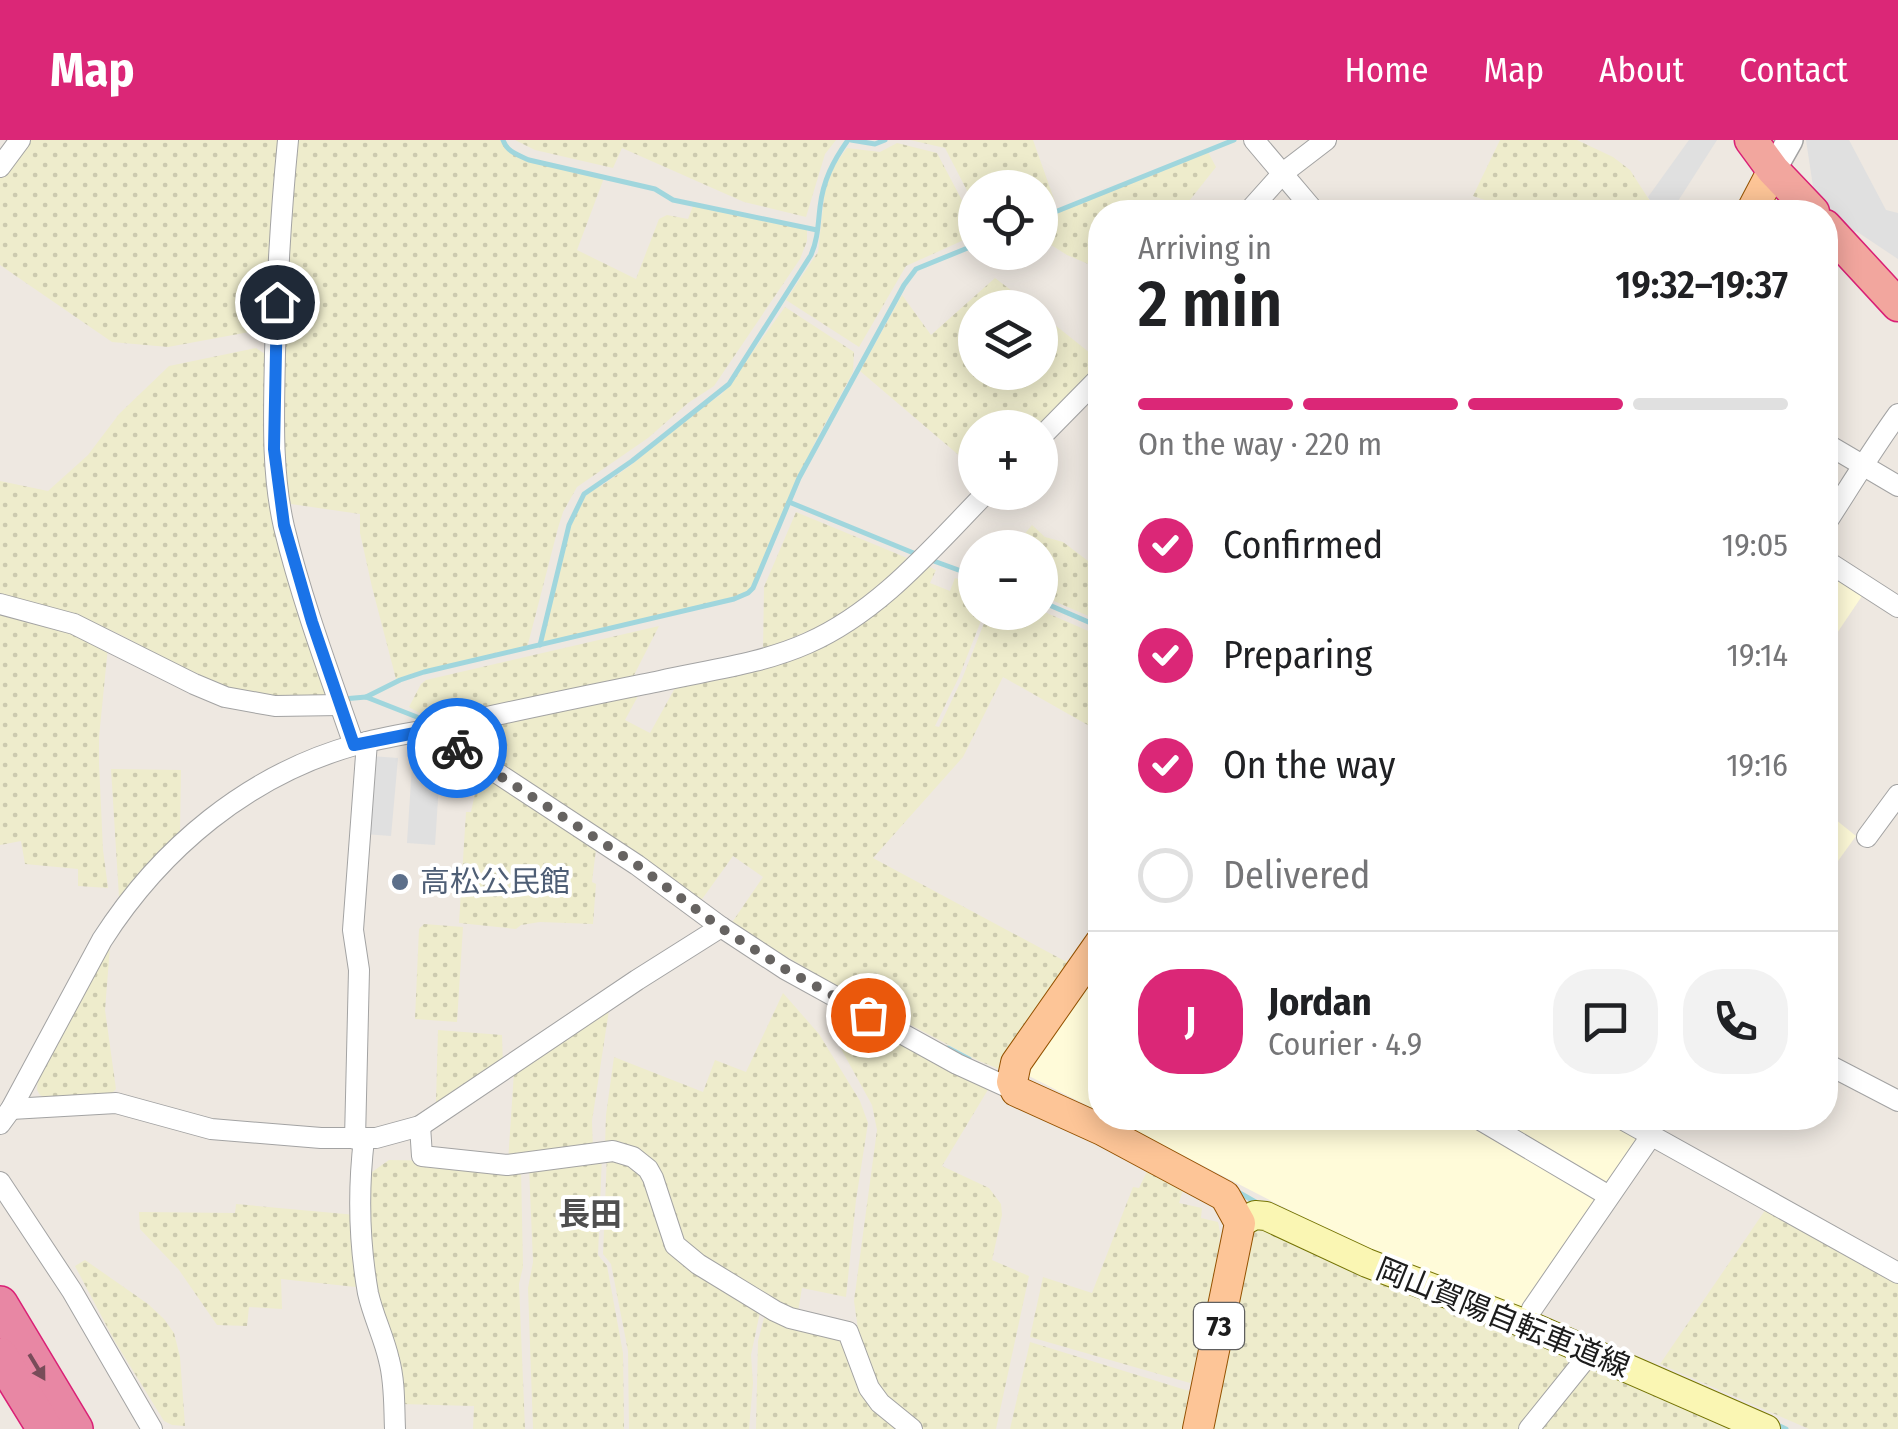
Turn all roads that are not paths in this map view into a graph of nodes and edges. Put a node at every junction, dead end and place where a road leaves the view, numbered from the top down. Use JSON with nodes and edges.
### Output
{"nodes":[{"id":1,"x":288,"y":140,"type":"edge"},
{"id":2,"x":1254,"y":140,"type":"edge"},
{"id":3,"x":1326,"y":140,"type":"edge"},
{"id":4,"x":1750,"y":140,"type":"edge"},
{"id":5,"x":1790,"y":140,"type":"edge"},
{"id":6,"x":1773,"y":170,"type":"junction"},
{"id":7,"x":1283,"y":173,"type":"junction"},
{"id":8,"x":1259,"y":200,"type":"edge"},
{"id":9,"x":1305,"y":200,"type":"edge"},
{"id":10,"x":1757,"y":200,"type":"edge"},
{"id":11,"x":1802,"y":200,"type":"edge"},
{"id":12,"x":1838,"y":240,"type":"edge"},
{"id":13,"x":1898,"y":306,"type":"edge"},
{"id":14,"x":1088,"y":389,"type":"edge"},
{"id":15,"x":1898,"y":414,"type":"edge"},
{"id":16,"x":1058,"y":420,"type":"edge"},
{"id":17,"x":1838,"y":451,"type":"edge"},
{"id":18,"x":1864,"y":466,"type":"junction"},
{"id":19,"x":1898,"y":486,"type":"edge"},
{"id":20,"x":1838,"y":505,"type":"edge"},
{"id":21,"x":969,"y":510,"type":"edge"},
{"id":22,"x":1838,"y":568,"type":"edge"},
{"id":23,"x":0,"y":604,"type":"edge"},
{"id":24,"x":1898,"y":607,"type":"edge"},
{"id":25,"x":338,"y":700,"type":"junction"},
{"id":26,"x":430,"y":730,"type":"junction"},
{"id":27,"x":360,"y":744,"type":"junction"},
{"id":28,"x":1898,"y":795,"type":"edge"},
{"id":29,"x":1867,"y":837,"type":"dead end"},
{"id":30,"x":721,"y":928,"type":"junction"},
{"id":31,"x":1088,"y":960,"type":"edge"},
{"id":32,"x":1838,"y":1070,"type":"edge"},
{"id":33,"x":1014,"y":1082,"type":"junction"},
{"id":34,"x":1898,"y":1101,"type":"edge"},
{"id":35,"x":6,"y":1116,"type":"edge"},
{"id":36,"x":1088,"y":1122,"type":"edge"},
{"id":37,"x":420,"y":1126,"type":"junction"},
{"id":38,"x":1102,"y":1130,"type":"edge"},
{"id":39,"x":1498,"y":1130,"type":"edge"},
{"id":40,"x":1641,"y":1130,"type":"edge"},
{"id":41,"x":1651,"y":1136,"type":"junction"},
{"id":42,"x":360,"y":1138,"type":"junction"},
{"id":43,"x":0,"y":1182,"type":"edge"},
{"id":44,"x":1610,"y":1196,"type":"junction"},
{"id":45,"x":1240,"y":1222,"type":"junction"},
{"id":46,"x":1898,"y":1273,"type":"edge"},
{"id":47,"x":0,"y":1304,"type":"edge"},
{"id":48,"x":1528,"y":1319,"type":"junction"},
{"id":49,"x":1591,"y":1352,"type":"junction"},
{"id":50,"x":0,"y":1356,"type":"edge"},
{"id":51,"x":45,"y":1429,"type":"edge"},
{"id":52,"x":75,"y":1429,"type":"edge"},
{"id":53,"x":152,"y":1429,"type":"edge"},
{"id":54,"x":396,"y":1429,"type":"edge"},
{"id":55,"x":912,"y":1429,"type":"edge"},
{"id":56,"x":1198,"y":1429,"type":"edge"},
{"id":57,"x":1529,"y":1429,"type":"edge"},
{"id":58,"x":1766,"y":1429,"type":"edge"}],
"edges":[{"from":1,"to":25,"type":"street"},
{"from":2,"to":7,"type":"street"},
{"from":3,"to":7,"type":"street"},
{"from":4,"to":6,"type":"highway"},
{"from":5,"to":6,"type":"street"},
{"from":6,"to":10,"type":"main road"},
{"from":6,"to":11,"type":"highway"},
{"from":7,"to":8,"type":"street"},
{"from":7,"to":9,"type":"street"},
{"from":12,"to":13,"type":"highway"},
{"from":14,"to":16,"type":"street"},
{"from":15,"to":18,"type":"street"},
{"from":17,"to":18,"type":"street"},
{"from":18,"to":19,"type":"street"},
{"from":18,"to":20,"type":"street"},
{"from":21,"to":26,"type":"street"},
{"from":22,"to":24,"type":"street"},
{"from":23,"to":25,"type":"street"},
{"from":25,"to":27,"type":"street"},
{"from":26,"to":27,"type":"street"},
{"from":26,"to":30,"type":"street"},
{"from":27,"to":35,"type":"street"},
{"from":27,"to":42,"type":"street"},
{"from":28,"to":29,"type":"street"},
{"from":30,"to":33,"type":"street"},
{"from":30,"to":37,"type":"street"},
{"from":31,"to":33,"type":"main road"},
{"from":32,"to":34,"type":"street"},
{"from":33,"to":36,"type":"main road"},
{"from":35,"to":42,"type":"street"},
{"from":37,"to":42,"type":"street"},
{"from":37,"to":55,"type":"street"},
{"from":38,"to":45,"type":"main road"},
{"from":39,"to":44,"type":"street"},
{"from":40,"to":41,"type":"street"},
{"from":41,"to":44,"type":"street"},
{"from":41,"to":46,"type":"street"},
{"from":42,"to":54,"type":"street"},
{"from":43,"to":53,"type":"street"},
{"from":44,"to":48,"type":"street"},
{"from":45,"to":48,"type":"main road","name":"岡山賀陽自転車道線"},
{"from":45,"to":56,"type":"main road","number":"73"},
{"from":47,"to":52,"type":"highway","one_way":true},
{"from":48,"to":49,"type":"main road","name":"岡山賀陽自転車道線"},
{"from":49,"to":57,"type":"street"},
{"from":49,"to":58,"type":"main road","name":"岡山賀陽自転車道線"},
{"from":50,"to":51,"type":"highway"}]}
